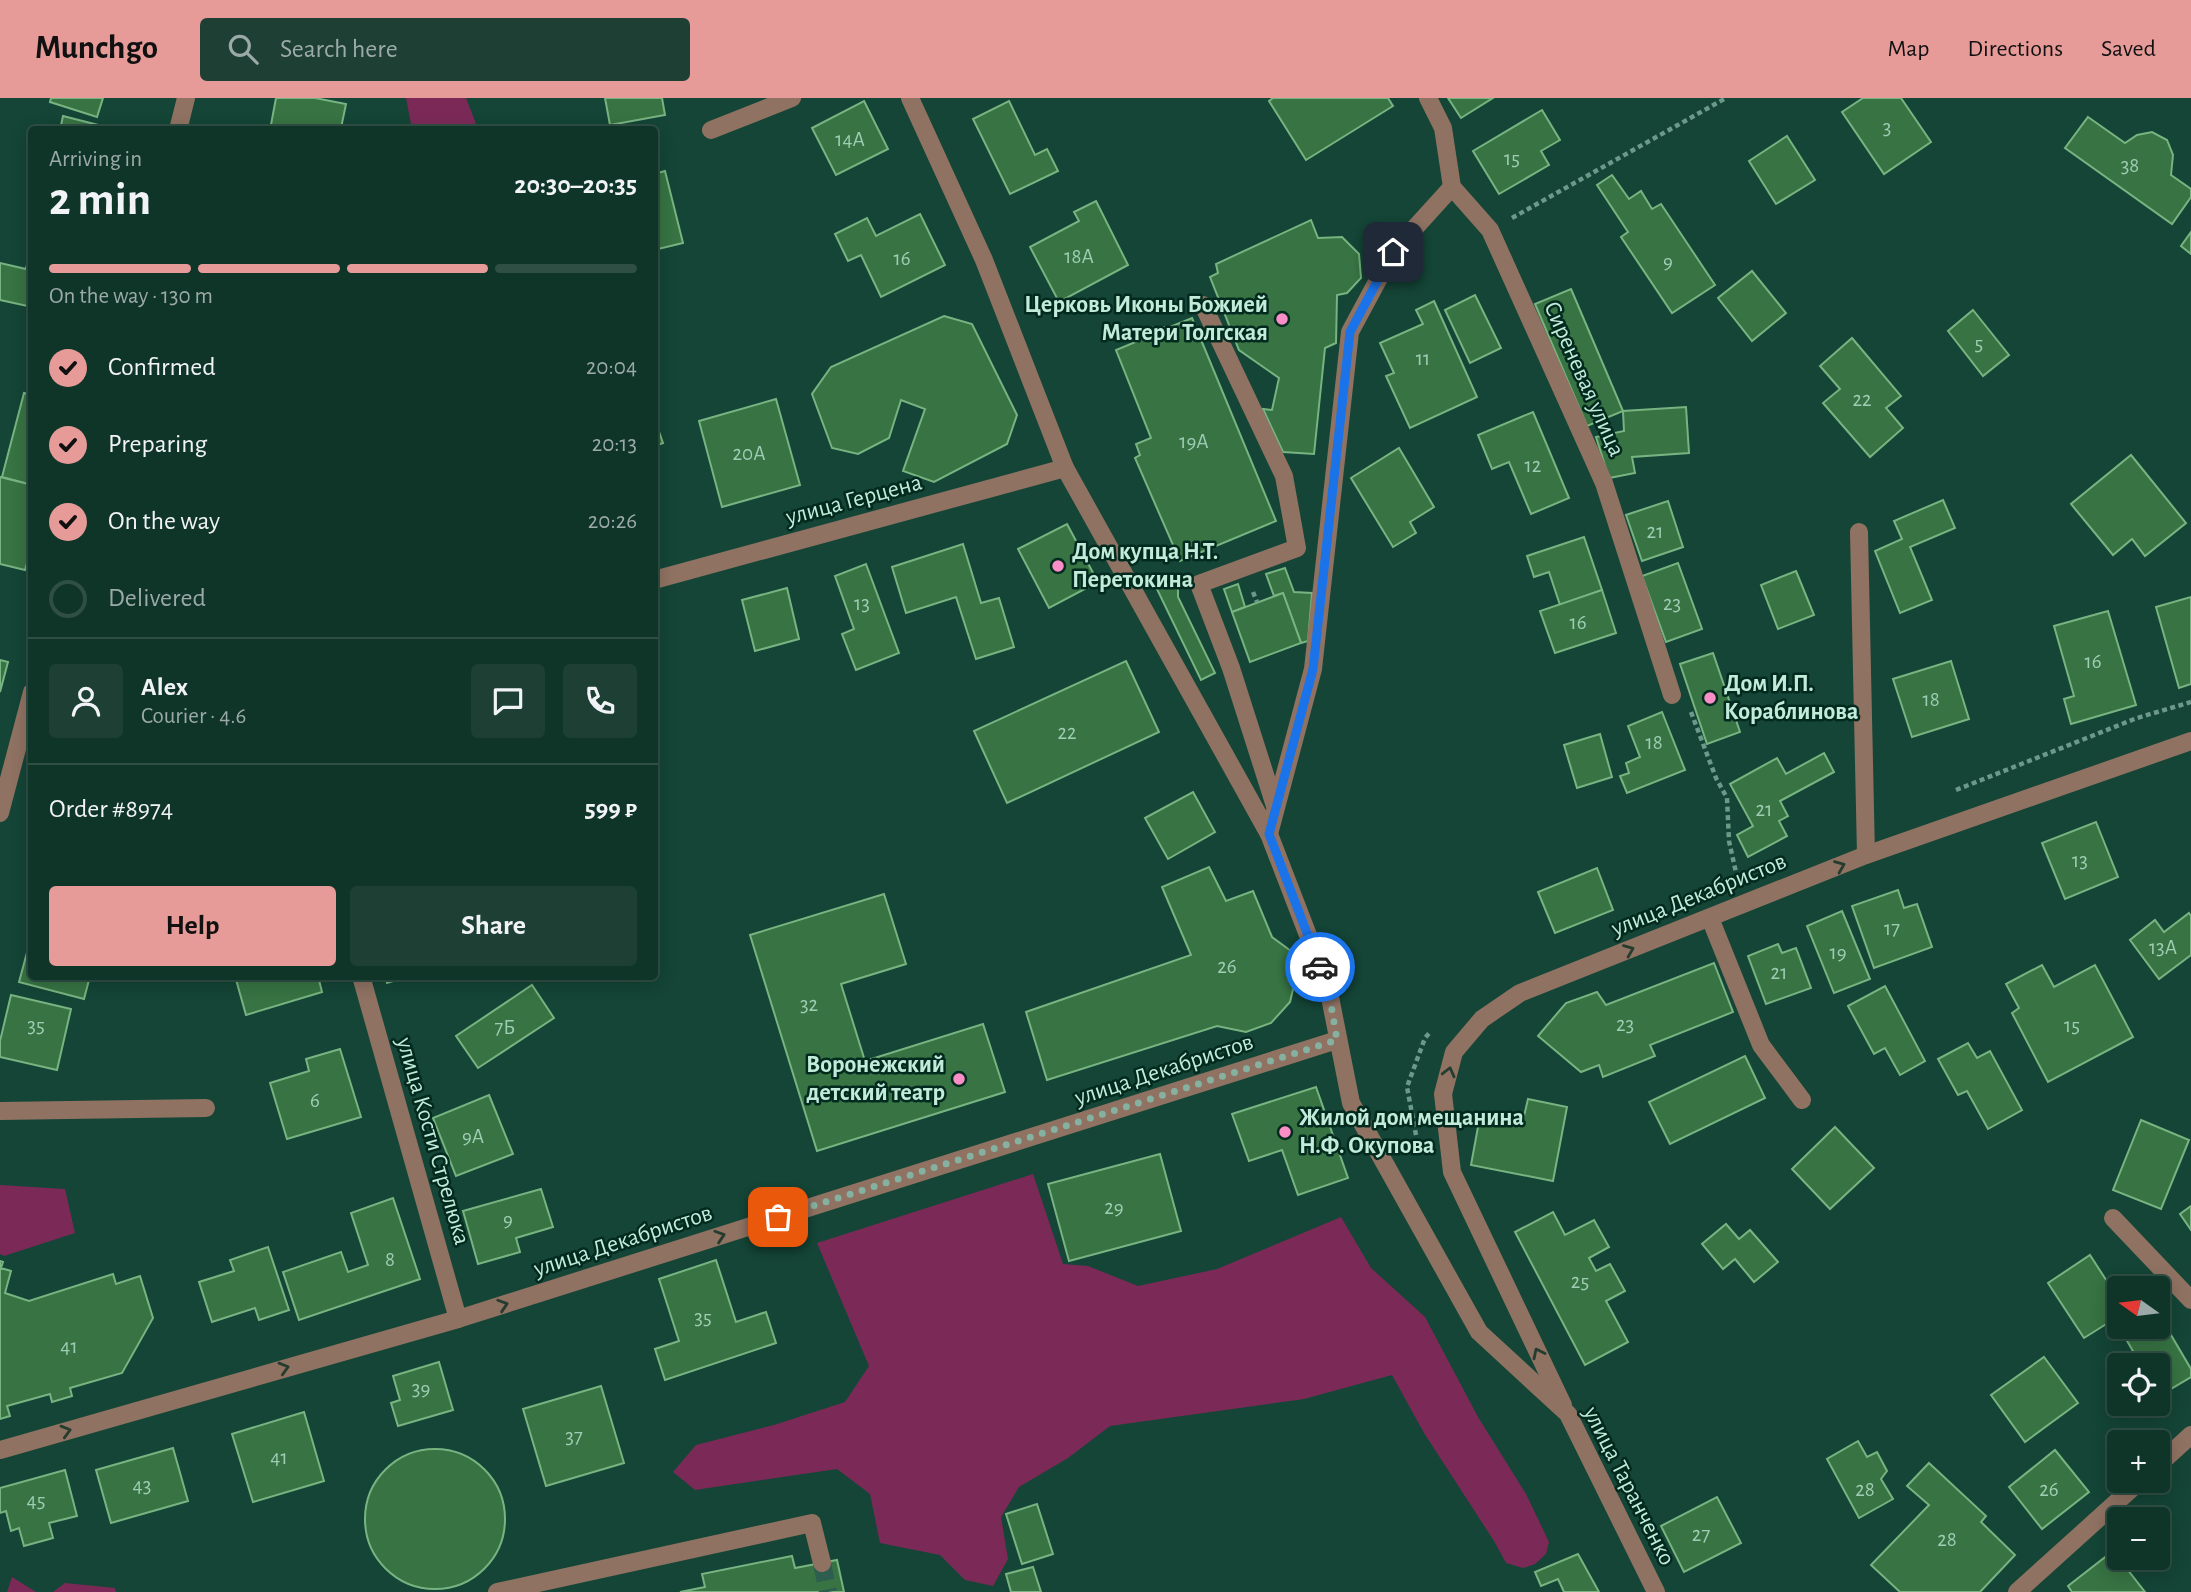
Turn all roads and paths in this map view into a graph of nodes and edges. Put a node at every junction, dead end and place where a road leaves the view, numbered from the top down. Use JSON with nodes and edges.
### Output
{"nodes":[{"id":1,"x":186,"y":98,"type":"edge"},
{"id":2,"x":792,"y":98,"type":"edge"},
{"id":3,"x":910,"y":98,"type":"edge"},
{"id":4,"x":1428,"y":98,"type":"edge"},
{"id":5,"x":1726,"y":98,"type":"edge"},
{"id":6,"x":179,"y":126,"type":"edge"},
{"id":7,"x":711,"y":130,"type":"dead end"},
{"id":8,"x":1451,"y":187,"type":"junction"},
{"id":9,"x":1490,"y":230,"type":"junction"},
{"id":10,"x":1203,"y":305,"type":"dead end"},
{"id":11,"x":1065,"y":468,"type":"junction"},
{"id":12,"x":1859,"y":532,"type":"dead end"},
{"id":13,"x":658,"y":579,"type":"edge"},
{"id":14,"x":1672,"y":695,"type":"joint"},
{"id":15,"x":27,"y":724,"type":"edge"},
{"id":16,"x":2191,"y":741,"type":"edge"},
{"id":17,"x":1275,"y":806,"type":"junction"},
{"id":18,"x":0,"y":813,"type":"edge"},
{"id":19,"x":1269,"y":834,"type":"junction"},
{"id":20,"x":1866,"y":855,"type":"junction"},
{"id":21,"x":1738,"y":878,"type":"dead end"},
{"id":22,"x":1710,"y":918,"type":"junction"},
{"id":23,"x":362,"y":980,"type":"edge"},
{"id":24,"x":1337,"y":1040,"type":"junction"},
{"id":25,"x":1802,"y":1100,"type":"dead end"},
{"id":26,"x":206,"y":1108,"type":"dead end"},
{"id":27,"x":0,"y":1111,"type":"edge"},
{"id":28,"x":2113,"y":1218,"type":"dead end"},
{"id":29,"x":2191,"y":1300,"type":"edge"},
{"id":30,"x":458,"y":1319,"type":"junction"},
{"id":31,"x":1567,"y":1414,"type":"junction"},
{"id":32,"x":2191,"y":1435,"type":"edge"},
{"id":33,"x":0,"y":1450,"type":"edge"},
{"id":34,"x":2170,"y":1454,"type":"edge"},
{"id":35,"x":2127,"y":1493,"type":"edge"},
{"id":36,"x":822,"y":1563,"type":"tunnel mouth"},
{"id":37,"x":498,"y":1592,"type":"edge"},
{"id":38,"x":1656,"y":1592,"type":"edge"},
{"id":39,"x":2017,"y":1592,"type":"edge"}],
"edges":[{"from":1,"to":6,"type":"street"},
{"from":2,"to":7,"type":"street"},
{"from":3,"to":11,"type":"street","name":"улица Таранченко"},
{"from":4,"to":8,"type":"street"},
{"from":5,"to":9,"type":"path"},
{"from":8,"to":9,"type":"street","name":"Сиреневая улица"},
{"from":8,"to":17,"type":"street"},
{"from":9,"to":14,"type":"street","name":"Сиреневая улица"},
{"from":10,"to":17,"type":"street"},
{"from":11,"to":13,"type":"street","name":"улица Герцена"},
{"from":11,"to":19,"type":"street","name":"улица Таранченко"},
{"from":12,"to":20,"type":"street"},
{"from":14,"to":21,"type":"path"},
{"from":15,"to":18,"type":"street"},
{"from":16,"to":20,"type":"street","name":"улица Декабристов"},
{"from":17,"to":19,"type":"street"},
{"from":19,"to":24,"type":"street","name":"улица Таранченко"},
{"from":22,"to":20,"type":"street","name":"улица Декабристов","one_way":true},
{"from":22,"to":25,"type":"street"},
{"from":31,"to":22,"type":"street","name":"улица Декабристов","one_way":true},
{"from":23,"to":30,"type":"street","name":"улица Кости Стрелюка"},
{"from":30,"to":24,"type":"street","name":"улица Декабристов","one_way":true},
{"from":24,"to":31,"type":"street","name":"улица Таранченко"},
{"from":26,"to":27,"type":"street"},
{"from":28,"to":29,"type":"street"},
{"from":33,"to":30,"type":"street","name":"улица Декабристов","one_way":true},
{"from":31,"to":38,"type":"street","name":"улица Таранченко"},
{"from":32,"to":34,"type":"street"},
{"from":35,"to":39,"type":"street"},
{"from":36,"to":37,"type":"street"}]}
